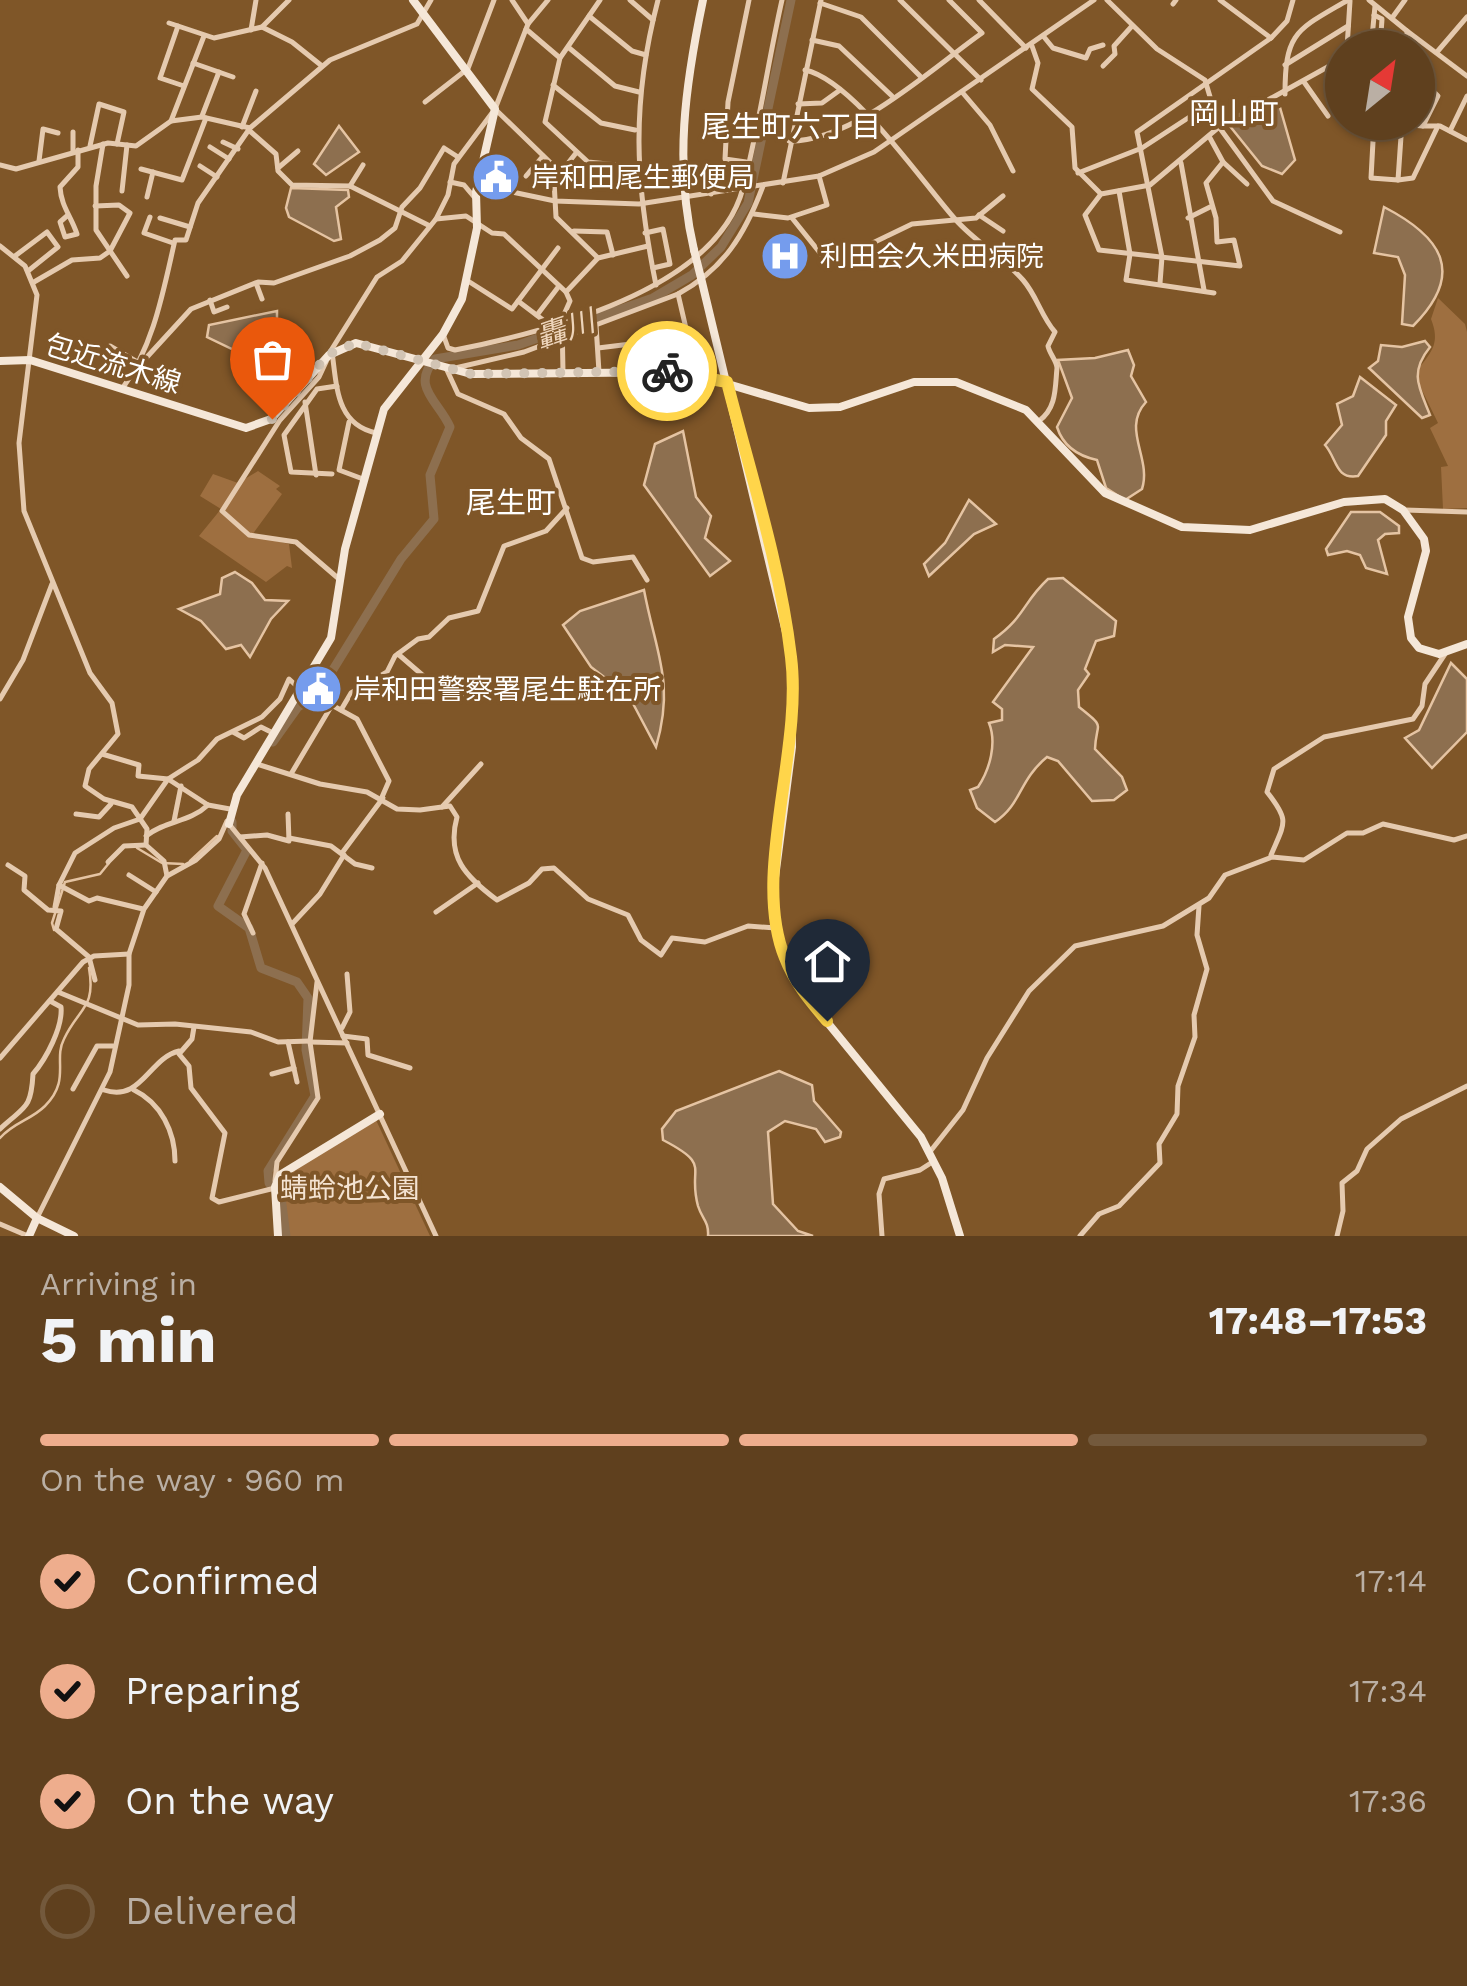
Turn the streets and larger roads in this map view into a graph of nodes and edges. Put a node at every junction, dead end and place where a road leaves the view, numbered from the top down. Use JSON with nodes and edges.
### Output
{"nodes":[{"id":1,"x":256,"y":0,"type":"edge"},
{"id":2,"x":289,"y":0,"type":"edge"},
{"id":3,"x":413,"y":0,"type":"edge"},
{"id":4,"x":430,"y":0,"type":"edge"},
{"id":5,"x":494,"y":0,"type":"edge"},
{"id":6,"x":513,"y":0,"type":"edge"},
{"id":7,"x":600,"y":0,"type":"edge"},
{"id":8,"x":630,"y":0,"type":"edge"},
{"id":9,"x":658,"y":0,"type":"edge"},
{"id":10,"x":703,"y":0,"type":"edge"},
{"id":11,"x":749,"y":0,"type":"edge"},
{"id":12,"x":782,"y":0,"type":"edge"},
{"id":13,"x":900,"y":0,"type":"edge"},
{"id":14,"x":949,"y":0,"type":"edge"},
{"id":15,"x":980,"y":0,"type":"edge"},
{"id":16,"x":1094,"y":0,"type":"edge"},
{"id":17,"x":1107,"y":0,"type":"edge"},
{"id":18,"x":1220,"y":0,"type":"edge"},
{"id":19,"x":1293,"y":0,"type":"edge"},
{"id":20,"x":1349,"y":0,"type":"edge"},
{"id":21,"x":1405,"y":0,"type":"edge"},
{"id":22,"x":544,"y":1,"type":"edge"},
{"id":23,"x":821,"y":2,"type":"edge"},
{"id":24,"x":1372,"y":2,"type":"edge"},
{"id":25,"x":1374,"y":15,"type":"junction"},
{"id":26,"x":425,"y":16,"type":"junction"},
{"id":27,"x":589,"y":16,"type":"junction"},
{"id":28,"x":1467,"y":17,"type":"edge"},
{"id":29,"x":1392,"y":18,"type":"junction"},
{"id":30,"x":653,"y":20,"type":"junction"},
{"id":31,"x":169,"y":23,"type":"dead end"},
{"id":32,"x":178,"y":26,"type":"junction"},
{"id":33,"x":527,"y":26,"type":"junction"},
{"id":34,"x":1132,"y":26,"type":"junction"},
{"id":35,"x":1348,"y":26,"type":"junction"},
{"id":36,"x":262,"y":27,"type":"junction"},
{"id":37,"x":251,"y":30,"type":"junction"},
{"id":38,"x":1348,"y":30,"type":"edge"},
{"id":39,"x":1373,"y":30,"type":"edge"},
{"id":40,"x":1381,"y":30,"type":"edge"},
{"id":41,"x":1408,"y":30,"type":"edge"},
{"id":42,"x":204,"y":36,"type":"junction"},
{"id":43,"x":1044,"y":37,"type":"junction"},
{"id":44,"x":1270,"y":38,"type":"junction"},
{"id":45,"x":812,"y":40,"type":"junction"},
{"id":46,"x":1103,"y":45,"type":"dead end"},
{"id":47,"x":568,"y":46,"type":"junction"},
{"id":48,"x":1030,"y":47,"type":"junction"},
{"id":49,"x":1436,"y":52,"type":"joint"},
{"id":50,"x":954,"y":53,"type":"junction"},
{"id":51,"x":646,"y":55,"type":"junction"},
{"id":52,"x":560,"y":58,"type":"junction"},
{"id":53,"x":193,"y":63,"type":"junction"},
{"id":54,"x":1285,"y":65,"type":"junction"},
{"id":55,"x":322,"y":66,"type":"junction"},
{"id":56,"x":1104,"y":66,"type":"dead end"},
{"id":57,"x":466,"y":70,"type":"junction"},
{"id":58,"x":805,"y":70,"type":"junction"},
{"id":59,"x":1325,"y":70,"type":"edge"},
{"id":60,"x":219,"y":72,"type":"junction"},
{"id":61,"x":920,"y":76,"type":"junction"},
{"id":62,"x":1467,"y":76,"type":"edge"},
{"id":63,"x":233,"y":77,"type":"dead end"},
{"id":64,"x":981,"y":80,"type":"junction"},
{"id":65,"x":1304,"y":82,"type":"junction"},
{"id":66,"x":1207,"y":84,"type":"junction"},
{"id":67,"x":553,"y":85,"type":"junction"},
{"id":68,"x":184,"y":86,"type":"junction"},
{"id":69,"x":840,"y":90,"type":"junction"},
{"id":70,"x":256,"y":91,"type":"dead end"},
{"id":71,"x":640,"y":92,"type":"junction"},
{"id":72,"x":962,"y":92,"type":"junction"},
{"id":73,"x":1285,"y":94,"type":"junction"},
{"id":74,"x":892,"y":96,"type":"junction"},
{"id":75,"x":1467,"y":96,"type":"edge"},
{"id":76,"x":425,"y":102,"type":"dead end"},
{"id":77,"x":798,"y":104,"type":"junction"},
{"id":78,"x":1211,"y":104,"type":"junction"},
{"id":79,"x":496,"y":108,"type":"junction"},
{"id":80,"x":1325,"y":112,"type":"edge"},
{"id":81,"x":865,"y":115,"type":"junction"},
{"id":82,"x":204,"y":117,"type":"junction"},
{"id":83,"x":171,"y":121,"type":"junction"},
{"id":84,"x":1438,"y":126,"type":"joint"},
{"id":85,"x":1219,"y":128,"type":"junction"},
{"id":86,"x":1467,"y":128,"type":"edge"},
{"id":87,"x":248,"y":129,"type":"junction"},
{"id":88,"x":636,"y":130,"type":"junction"},
{"id":89,"x":1450,"y":130,"type":"junction"},
{"id":90,"x":58,"y":132,"type":"dead end"},
{"id":91,"x":72,"y":132,"type":"dead end"},
{"id":92,"x":1210,"y":138,"type":"junction"},
{"id":93,"x":1465,"y":138,"type":"edge"},
{"id":94,"x":890,"y":140,"type":"junction"},
{"id":95,"x":1373,"y":140,"type":"edge"},
{"id":96,"x":1401,"y":140,"type":"edge"},
{"id":97,"x":790,"y":141,"type":"junction"},
{"id":98,"x":223,"y":142,"type":"dead end"},
{"id":99,"x":103,"y":144,"type":"junction"},
{"id":100,"x":117,"y":144,"type":"junction"},
{"id":101,"x":127,"y":144,"type":"junction"},
{"id":102,"x":90,"y":146,"type":"junction"},
{"id":103,"x":210,"y":147,"type":"dead end"},
{"id":104,"x":238,"y":148,"type":"junction"},
{"id":105,"x":1142,"y":148,"type":"junction"},
{"id":106,"x":76,"y":150,"type":"junction"},
{"id":107,"x":298,"y":151,"type":"dead end"},
{"id":108,"x":576,"y":153,"type":"junction"},
{"id":109,"x":543,"y":156,"type":"junction"},
{"id":110,"x":458,"y":157,"type":"junction"},
{"id":111,"x":229,"y":158,"type":"junction"},
{"id":112,"x":39,"y":161,"type":"junction"},
{"id":113,"x":746,"y":162,"type":"junction"},
{"id":114,"x":1223,"y":162,"type":"junction"},
{"id":115,"x":1182,"y":163,"type":"junction"},
{"id":116,"x":363,"y":165,"type":"dead end"},
{"id":117,"x":0,"y":166,"type":"edge"},
{"id":118,"x":200,"y":166,"type":"dead end"},
{"id":119,"x":637,"y":167,"type":"junction"},
{"id":120,"x":278,"y":168,"type":"junction"},
{"id":121,"x":708,"y":168,"type":"dead end"},
{"id":122,"x":140,"y":169,"type":"dead end"},
{"id":123,"x":1013,"y":171,"type":"dead end"},
{"id":124,"x":153,"y":172,"type":"junction"},
{"id":125,"x":560,"y":172,"type":"junction"},
{"id":126,"x":1078,"y":173,"type":"junction"},
{"id":127,"x":1166,"y":174,"type":"junction"},
{"id":128,"x":526,"y":176,"type":"dead end"},
{"id":129,"x":819,"y":176,"type":"junction"},
{"id":130,"x":217,"y":177,"type":"junction"},
{"id":131,"x":1398,"y":180,"type":"junction"},
{"id":132,"x":450,"y":182,"type":"junction"},
{"id":133,"x":1182,"y":182,"type":"junction"},
{"id":134,"x":783,"y":183,"type":"junction"},
{"id":135,"x":478,"y":184,"type":"junction"},
{"id":136,"x":1247,"y":184,"type":"dead end"},
{"id":137,"x":1150,"y":185,"type":"junction"},
{"id":138,"x":350,"y":186,"type":"junction"},
{"id":139,"x":763,"y":186,"type":"junction"},
{"id":140,"x":744,"y":190,"type":"junction"},
{"id":141,"x":1119,"y":191,"type":"junction"},
{"id":142,"x":122,"y":192,"type":"dead end"},
{"id":143,"x":710,"y":194,"type":"junction"},
{"id":144,"x":1101,"y":194,"type":"junction"},
{"id":145,"x":1003,"y":196,"type":"dead end"},
{"id":146,"x":147,"y":197,"type":"dead end"},
{"id":147,"x":476,"y":198,"type":"junction"},
{"id":148,"x":683,"y":199,"type":"junction"},
{"id":149,"x":555,"y":201,"type":"junction"},
{"id":150,"x":639,"y":204,"type":"junction"},
{"id":151,"x":95,"y":206,"type":"junction"},
{"id":152,"x":1210,"y":207,"type":"junction"},
{"id":153,"x":399,"y":214,"type":"junction"},
{"id":154,"x":754,"y":214,"type":"junction"},
{"id":155,"x":68,"y":215,"type":"dead end"},
{"id":156,"x":979,"y":215,"type":"junction"},
{"id":157,"x":150,"y":217,"type":"dead end"},
{"id":158,"x":160,"y":218,"type":"dead end"},
{"id":159,"x":792,"y":218,"type":"junction"},
{"id":160,"x":1188,"y":218,"type":"junction"},
{"id":161,"x":436,"y":219,"type":"junction"},
{"id":162,"x":477,"y":219,"type":"junction"},
{"id":163,"x":956,"y":221,"type":"junction"},
{"id":164,"x":190,"y":226,"type":"junction"},
{"id":165,"x":430,"y":226,"type":"junction"},
{"id":166,"x":1003,"y":230,"type":"dead end"},
{"id":167,"x":571,"y":231,"type":"junction"},
{"id":168,"x":1340,"y":232,"type":"dead end"},
{"id":169,"x":645,"y":233,"type":"junction"},
{"id":170,"x":174,"y":244,"type":"junction"},
{"id":171,"x":0,"y":246,"type":"edge"},
{"id":172,"x":648,"y":246,"type":"junction"},
{"id":173,"x":558,"y":248,"type":"dead end"},
{"id":174,"x":110,"y":251,"type":"junction"},
{"id":175,"x":1130,"y":254,"type":"junction"},
{"id":176,"x":613,"y":255,"type":"junction"},
{"id":177,"x":15,"y":256,"type":"junction"},
{"id":178,"x":1162,"y":257,"type":"junction"},
{"id":179,"x":598,"y":258,"type":"junction"},
{"id":180,"x":1198,"y":261,"type":"junction"},
{"id":181,"x":652,"y":268,"type":"junction"},
{"id":182,"x":540,"y":269,"type":"junction"},
{"id":183,"x":28,"y":272,"type":"junction"},
{"id":184,"x":127,"y":276,"type":"dead end"},
{"id":185,"x":701,"y":280,"type":"junction"},
{"id":186,"x":468,"y":281,"type":"junction"},
{"id":187,"x":34,"y":282,"type":"junction"},
{"id":188,"x":256,"y":283,"type":"junction"},
{"id":189,"x":1160,"y":284,"type":"junction"},
{"id":190,"x":656,"y":285,"type":"junction"},
{"id":191,"x":558,"y":286,"type":"junction"},
{"id":192,"x":1204,"y":290,"type":"junction"},
{"id":193,"x":566,"y":292,"type":"junction"},
{"id":194,"x":1214,"y":292,"type":"dead end"},
{"id":195,"x":678,"y":294,"type":"junction"},
{"id":196,"x":262,"y":298,"type":"dead end"},
{"id":197,"x":210,"y":300,"type":"junction"},
{"id":198,"x":518,"y":301,"type":"junction"},
{"id":199,"x":227,"y":307,"type":"dead end"},
{"id":200,"x":537,"y":315,"type":"junction"},
{"id":201,"x":562,"y":322,"type":"junction"},
{"id":202,"x":596,"y":325,"type":"junction"},
{"id":203,"x":551,"y":326,"type":"junction"},
{"id":204,"x":443,"y":334,"type":"junction"},
{"id":205,"x":562,"y":338,"type":"junction"},
{"id":206,"x":646,"y":343,"type":"junction"},
{"id":207,"x":632,"y":344,"type":"junction"},
{"id":208,"x":110,"y":346,"type":"dead end"},
{"id":209,"x":598,"y":348,"type":"junction"},
{"id":210,"x":331,"y":353,"type":"junction"},
{"id":211,"x":30,"y":360,"type":"junction"},
{"id":212,"x":0,"y":361,"type":"edge"},
{"id":213,"x":424,"y":361,"type":"junction"},
{"id":214,"x":138,"y":366,"type":"junction"},
{"id":215,"x":448,"y":368,"type":"junction"},
{"id":216,"x":634,"y":372,"type":"junction"},
{"id":217,"x":648,"y":372,"type":"junction"},
{"id":218,"x":564,"y":375,"type":"junction"},
{"id":219,"x":599,"y":375,"type":"junction"},
{"id":220,"x":727,"y":382,"type":"junction"},
{"id":221,"x":337,"y":386,"type":"junction"},
{"id":222,"x":122,"y":389,"type":"junction"},
{"id":223,"x":305,"y":402,"type":"junction"},
{"id":224,"x":1038,"y":421,"type":"junction"},
{"id":225,"x":350,"y":422,"type":"junction"},
{"id":226,"x":376,"y":433,"type":"junction"},
{"id":227,"x":332,"y":474,"type":"dead end"},
{"id":228,"x":316,"y":476,"type":"junction"},
{"id":229,"x":363,"y":480,"type":"junction"},
{"id":230,"x":567,"y":508,"type":"junction"},
{"id":231,"x":1403,"y":510,"type":"junction"},
{"id":232,"x":1467,"y":512,"type":"edge"},
{"id":233,"x":340,"y":580,"type":"junction"},
{"id":234,"x":647,"y":580,"type":"dead end"},
{"id":235,"x":52,"y":584,"type":"junction"},
{"id":236,"x":1467,"y":644,"type":"edge"},
{"id":237,"x":398,"y":654,"type":"junction"},
{"id":238,"x":1445,"y":654,"type":"junction"},
{"id":239,"x":303,"y":687,"type":"junction"},
{"id":240,"x":472,"y":698,"type":"dead end"},
{"id":241,"x":0,"y":699,"type":"edge"},
{"id":242,"x":332,"y":705,"type":"junction"},
{"id":243,"x":340,"y":710,"type":"junction"},
{"id":244,"x":233,"y":732,"type":"junction"},
{"id":245,"x":273,"y":733,"type":"junction"},
{"id":246,"x":102,"y":754,"type":"junction"},
{"id":247,"x":255,"y":763,"type":"junction"},
{"id":248,"x":482,"y":764,"type":"dead end"},
{"id":249,"x":291,"y":774,"type":"junction"},
{"id":250,"x":168,"y":779,"type":"junction"},
{"id":251,"x":181,"y":786,"type":"junction"},
{"id":252,"x":382,"y":798,"type":"junction"},
{"id":253,"x":112,"y":803,"type":"junction"},
{"id":254,"x":208,"y":806,"type":"junction"},
{"id":255,"x":442,"y":806,"type":"junction"},
{"id":256,"x":230,"y":810,"type":"junction"},
{"id":257,"x":76,"y":814,"type":"dead end"},
{"id":258,"x":288,"y":814,"type":"dead end"},
{"id":259,"x":140,"y":818,"type":"junction"},
{"id":260,"x":174,"y":821,"type":"junction"},
{"id":261,"x":230,"y":825,"type":"junction"},
{"id":262,"x":146,"y":836,"type":"junction"},
{"id":263,"x":1467,"y":836,"type":"edge"},
{"id":264,"x":240,"y":837,"type":"junction"},
{"id":265,"x":289,"y":838,"type":"junction"},
{"id":266,"x":146,"y":845,"type":"junction"},
{"id":267,"x":343,"y":854,"type":"junction"},
{"id":268,"x":1270,"y":858,"type":"junction"},
{"id":269,"x":108,"y":862,"type":"dead end"},
{"id":270,"x":262,"y":863,"type":"junction"},
{"id":271,"x":8,"y":866,"type":"dead end"},
{"id":272,"x":372,"y":868,"type":"dead end"},
{"id":273,"x":129,"y":876,"type":"dead end"},
{"id":274,"x":168,"y":876,"type":"junction"},
{"id":275,"x":478,"y":883,"type":"junction"},
{"id":276,"x":59,"y":884,"type":"junction"},
{"id":277,"x":156,"y":892,"type":"junction"},
{"id":278,"x":1199,"y":906,"type":"junction"},
{"id":279,"x":55,"y":907,"type":"junction"},
{"id":280,"x":144,"y":909,"type":"junction"},
{"id":281,"x":436,"y":912,"type":"dead end"},
{"id":282,"x":292,"y":924,"type":"junction"},
{"id":283,"x":776,"y":928,"type":"junction"},
{"id":284,"x":254,"y":933,"type":"dead end"},
{"id":285,"x":129,"y":954,"type":"junction"},
{"id":286,"x":89,"y":957,"type":"junction"},
{"id":287,"x":347,"y":974,"type":"dead end"},
{"id":288,"x":95,"y":980,"type":"dead end"},
{"id":289,"x":318,"y":980,"type":"junction"},
{"id":290,"x":58,"y":992,"type":"junction"},
{"id":291,"x":50,"y":1001,"type":"junction"},
{"id":292,"x":118,"y":1020,"type":"junction"},
{"id":293,"x":194,"y":1028,"type":"junction"},
{"id":294,"x":343,"y":1036,"type":"junction"},
{"id":295,"x":288,"y":1042,"type":"junction"},
{"id":296,"x":310,"y":1042,"type":"junction"},
{"id":297,"x":114,"y":1046,"type":"junction"},
{"id":298,"x":180,"y":1051,"type":"junction"},
{"id":299,"x":0,"y":1058,"type":"edge"},
{"id":300,"x":294,"y":1068,"type":"junction"},
{"id":301,"x":410,"y":1068,"type":"dead end"},
{"id":302,"x":272,"y":1074,"type":"dead end"},
{"id":303,"x":297,"y":1082,"type":"dead end"},
{"id":304,"x":1467,"y":1086,"type":"edge"},
{"id":305,"x":73,"y":1089,"type":"dead end"},
{"id":306,"x":104,"y":1090,"type":"junction"},
{"id":307,"x":134,"y":1090,"type":"junction"},
{"id":308,"x":380,"y":1114,"type":"junction"},
{"id":309,"x":0,"y":1129,"type":"edge"},
{"id":310,"x":932,"y":1157,"type":"junction"},
{"id":311,"x":175,"y":1161,"type":"dead end"},
{"id":312,"x":276,"y":1185,"type":"junction"},
{"id":313,"x":0,"y":1187,"type":"edge"},
{"id":314,"x":37,"y":1218,"type":"junction"},
{"id":315,"x":0,"y":1224,"type":"edge"},
{"id":316,"x":29,"y":1236,"type":"edge"},
{"id":317,"x":74,"y":1236,"type":"edge"},
{"id":318,"x":278,"y":1236,"type":"edge"},
{"id":319,"x":436,"y":1236,"type":"edge"},
{"id":320,"x":882,"y":1236,"type":"edge"},
{"id":321,"x":960,"y":1236,"type":"edge"},
{"id":322,"x":1080,"y":1236,"type":"edge"},
{"id":323,"x":1337,"y":1236,"type":"edge"}],
"edges":[{"from":1,"to":37,"type":"street"},
{"from":2,"to":36,"type":"street"},
{"from":3,"to":26,"type":"street"},
{"from":4,"to":26,"type":"street"},
{"from":5,"to":57,"type":"street"},
{"from":6,"to":33,"type":"street"},
{"from":7,"to":27,"type":"street"},
{"from":8,"to":30,"type":"street"},
{"from":9,"to":30,"type":"street"},
{"from":10,"to":148,"type":"street"},
{"from":11,"to":113,"type":"street"},
{"from":12,"to":113,"type":"street"},
{"from":13,"to":50,"type":"street"},
{"from":14,"to":50,"type":"street"},
{"from":15,"to":48,"type":"street"},
{"from":16,"to":43,"type":"street"},
{"from":17,"to":34,"type":"street"},
{"from":18,"to":44,"type":"street"},
{"from":19,"to":44,"type":"street"},
{"from":20,"to":35,"type":"street"},
{"from":20,"to":54,"type":"street"},
{"from":21,"to":29,"type":"street"},
{"from":22,"to":33,"type":"street"},
{"from":23,"to":45,"type":"street"},
{"from":23,"to":61,"type":"street"},
{"from":24,"to":25,"type":"street"},
{"from":24,"to":29,"type":"street"},
{"from":25,"to":39,"type":"street"},
{"from":25,"to":40,"type":"street"},
{"from":26,"to":55,"type":"street"},
{"from":26,"to":57,"type":"street"},
{"from":27,"to":47,"type":"street"},
{"from":27,"to":51,"type":"street"},
{"from":28,"to":49,"type":"street"},
{"from":29,"to":41,"type":"street"},
{"from":30,"to":51,"type":"street"},
{"from":31,"to":32,"type":"street"},
{"from":32,"to":42,"type":"street"},
{"from":32,"to":68,"type":"street"},
{"from":33,"to":52,"type":"street"},
{"from":33,"to":79,"type":"street"},
{"from":34,"to":56,"type":"street"},
{"from":34,"to":66,"type":"street"},
{"from":35,"to":38,"type":"street"},
{"from":35,"to":54,"type":"street"},
{"from":36,"to":37,"type":"street"},
{"from":36,"to":55,"type":"street"},
{"from":37,"to":42,"type":"street"},
{"from":42,"to":53,"type":"street"},
{"from":43,"to":46,"type":"street"},
{"from":43,"to":48,"type":"street"},
{"from":44,"to":66,"type":"street"},
{"from":45,"to":58,"type":"street"},
{"from":45,"to":74,"type":"street"},
{"from":47,"to":52,"type":"street"},
{"from":47,"to":71,"type":"street"},
{"from":48,"to":64,"type":"street"},
{"from":48,"to":126,"type":"street"},
{"from":49,"to":62,"type":"street"},
{"from":50,"to":61,"type":"street"},
{"from":50,"to":64,"type":"street"},
{"from":51,"to":71,"type":"street"},
{"from":52,"to":67,"type":"street"},
{"from":53,"to":60,"type":"street"},
{"from":53,"to":68,"type":"street"},
{"from":54,"to":73,"type":"street"},
{"from":55,"to":87,"type":"street"},
{"from":57,"to":76,"type":"street"},
{"from":57,"to":79,"type":"street"},
{"from":58,"to":69,"type":"street"},
{"from":58,"to":77,"type":"street"},
{"from":59,"to":65,"type":"street"},
{"from":60,"to":63,"type":"street"},
{"from":60,"to":82,"type":"street"},
{"from":61,"to":74,"type":"street"},
{"from":64,"to":72,"type":"street"},
{"from":65,"to":73,"type":"street"},
{"from":65,"to":80,"type":"street"},
{"from":66,"to":78,"type":"street"},
{"from":66,"to":105,"type":"street"},
{"from":67,"to":88,"type":"street"},
{"from":67,"to":108,"type":"street"},
{"from":68,"to":83,"type":"street"},
{"from":69,"to":77,"type":"street"},
{"from":69,"to":81,"type":"street"},
{"from":70,"to":87,"type":"street"},
{"from":71,"to":88,"type":"street"},
{"from":72,"to":94,"type":"street"},
{"from":72,"to":123,"type":"street"},
{"from":73,"to":85,"type":"street"},
{"from":74,"to":81,"type":"street"},
{"from":75,"to":89,"type":"street"},
{"from":77,"to":97,"type":"street"},
{"from":78,"to":85,"type":"street"},
{"from":78,"to":105,"type":"street"},
{"from":79,"to":109,"type":"street"},
{"from":79,"to":110,"type":"street"},
{"from":79,"to":135,"type":"street"},
{"from":81,"to":94,"type":"street"},
{"from":81,"to":97,"type":"street"},
{"from":82,"to":83,"type":"street"},
{"from":82,"to":87,"type":"street"},
{"from":82,"to":124,"type":"street"},
{"from":83,"to":101,"type":"street"},
{"from":84,"to":89,"type":"street"},
{"from":84,"to":131,"type":"street"},
{"from":85,"to":92,"type":"street"},
{"from":85,"to":168,"type":"street"},
{"from":86,"to":93,"type":"street"},
{"from":87,"to":104,"type":"street"},
{"from":87,"to":120,"type":"street"},
{"from":88,"to":119,"type":"street"},
{"from":89,"to":93,"type":"street"},
{"from":90,"to":112,"type":"street"},
{"from":91,"to":106,"type":"street"},
{"from":92,"to":114,"type":"street"},
{"from":92,"to":115,"type":"street"},
{"from":94,"to":129,"type":"street"},
{"from":94,"to":163,"type":"street"},
{"from":95,"to":131,"type":"street"},
{"from":96,"to":131,"type":"street"},
{"from":97,"to":134,"type":"street"},
{"from":98,"to":104,"type":"street"},
{"from":99,"to":100,"type":"street"},
{"from":99,"to":102,"type":"street"},
{"from":99,"to":151,"type":"street"},
{"from":100,"to":101,"type":"street"},
{"from":100,"to":102,"type":"street"},
{"from":101,"to":142,"type":"street"},
{"from":102,"to":106,"type":"street"},
{"from":103,"to":111,"type":"street"},
{"from":104,"to":111,"type":"street"},
{"from":105,"to":126,"type":"street"},
{"from":105,"to":137,"type":"street"},
{"from":106,"to":112,"type":"street"},
{"from":106,"to":155,"type":"street"},
{"from":107,"to":120,"type":"street"},
{"from":108,"to":119,"type":"street"},
{"from":108,"to":125,"type":"street"},
{"from":109,"to":125,"type":"street"},
{"from":109,"to":128,"type":"street"},
{"from":110,"to":132,"type":"street"},
{"from":110,"to":153,"type":"street"},
{"from":111,"to":130,"type":"street"},
{"from":112,"to":117,"type":"street"},
{"from":113,"to":140,"type":"street"},
{"from":114,"to":136,"type":"street"},
{"from":114,"to":152,"type":"street"},
{"from":115,"to":127,"type":"street"},
{"from":115,"to":133,"type":"street"},
{"from":116,"to":138,"type":"street"},
{"from":118,"to":130,"type":"street"},
{"from":119,"to":150,"type":"street"},
{"from":120,"to":138,"type":"street"},
{"from":121,"to":143,"type":"street"},
{"from":122,"to":124,"type":"street"},
{"from":124,"to":146,"type":"street"},
{"from":125,"to":149,"type":"street"},
{"from":126,"to":144,"type":"street"},
{"from":127,"to":133,"type":"street"},
{"from":127,"to":137,"type":"street"},
{"from":129,"to":134,"type":"street"},
{"from":129,"to":159,"type":"street"},
{"from":130,"to":164,"type":"street"},
{"from":132,"to":147,"type":"street"},
{"from":132,"to":161,"type":"street"},
{"from":133,"to":160,"type":"street"},
{"from":134,"to":139,"type":"street"},
{"from":135,"to":147,"type":"street"},
{"from":135,"to":149,"type":"street"},
{"from":137,"to":141,"type":"street"},
{"from":137,"to":178,"type":"street"},
{"from":138,"to":153,"type":"street"},
{"from":139,"to":140,"type":"street"},
{"from":139,"to":154,"type":"street"},
{"from":140,"to":143,"type":"street"},
{"from":140,"to":190,"type":"street"},
{"from":141,"to":144,"type":"street"},
{"from":141,"to":175,"type":"street"},
{"from":143,"to":148,"type":"street"},
{"from":144,"to":175,"type":"street"},
{"from":145,"to":156,"type":"street"},
{"from":147,"to":162,"type":"street"},
{"from":148,"to":150,"type":"street"},
{"from":148,"to":185,"type":"street","bridge":true},
{"from":149,"to":150,"type":"street"},
{"from":149,"to":167,"type":"street"},
{"from":150,"to":169,"type":"street"},
{"from":151,"to":174,"type":"street"},
{"from":151,"to":174,"type":"street"},
{"from":152,"to":160,"type":"street"},
{"from":152,"to":180,"type":"street"},
{"from":153,"to":165,"type":"street"},
{"from":153,"to":188,"type":"street"},
{"from":154,"to":159,"type":"street"},
{"from":154,"to":185,"type":"street"},
{"from":156,"to":163,"type":"street"},
{"from":156,"to":166,"type":"street"},
{"from":157,"to":170,"type":"street"},
{"from":158,"to":164,"type":"street"},
{"from":159,"to":163,"type":"street"},
{"from":160,"to":180,"type":"street"},
{"from":161,"to":162,"type":"street"},
{"from":161,"to":165,"type":"street"},
{"from":162,"to":182,"type":"street"},
{"from":162,"to":186,"type":"street"},
{"from":163,"to":224,"type":"street"},
{"from":164,"to":170,"type":"street"},
{"from":165,"to":210,"type":"street"},
{"from":167,"to":176,"type":"street"},
{"from":167,"to":179,"type":"street"},
{"from":169,"to":172,"type":"street"},
{"from":169,"to":181,"type":"street"},
{"from":170,"to":214,"type":"street"},
{"from":171,"to":177,"type":"street"},
{"from":172,"to":176,"type":"street"},
{"from":172,"to":181,"type":"street"},
{"from":173,"to":182,"type":"street"},
{"from":174,"to":184,"type":"street"},
{"from":174,"to":187,"type":"street"},
{"from":175,"to":178,"type":"street"},
{"from":175,"to":189,"type":"street"},
{"from":176,"to":179,"type":"street"},
{"from":177,"to":183,"type":"street"},
{"from":177,"to":183,"type":"street"},
{"from":178,"to":180,"type":"street"},
{"from":178,"to":189,"type":"street"},
{"from":179,"to":193,"type":"street"},
{"from":180,"to":192,"type":"street"},
{"from":181,"to":190,"type":"street"},
{"from":182,"to":191,"type":"street"},
{"from":182,"to":198,"type":"street"},
{"from":183,"to":187,"type":"street"},
{"from":185,"to":195,"type":"street"},
{"from":185,"to":220,"type":"street"},
{"from":186,"to":198,"type":"street"},
{"from":186,"to":204,"type":"street"},
{"from":187,"to":211,"type":"street"},
{"from":188,"to":196,"type":"street"},
{"from":188,"to":197,"type":"street"},
{"from":189,"to":192,"type":"street"},
{"from":190,"to":201,"type":"street"},
{"from":191,"to":193,"type":"street"},
{"from":191,"to":200,"type":"street"},
{"from":192,"to":194,"type":"street"},
{"from":193,"to":201,"type":"street"},
{"from":195,"to":202,"type":"street"},
{"from":195,"to":206,"type":"street"},
{"from":197,"to":199,"type":"street"},
{"from":197,"to":214,"type":"street"},
{"from":198,"to":200,"type":"street"},
{"from":200,"to":203,"type":"street"},
{"from":201,"to":203,"type":"street"},
{"from":201,"to":205,"type":"street"},
{"from":202,"to":205,"type":"street"},
{"from":202,"to":209,"type":"street"},
{"from":203,"to":204,"type":"street"},
{"from":204,"to":213,"type":"street"},
{"from":205,"to":215,"type":"street"},
{"from":205,"to":218,"type":"street"},
{"from":206,"to":207,"type":"street"},
{"from":206,"to":217,"type":"street"},
{"from":207,"to":209,"type":"street"},
{"from":207,"to":216,"type":"street"},
{"from":208,"to":214,"type":"street"},
{"from":209,"to":219,"type":"street"},
{"from":210,"to":213,"type":"street"},
{"from":210,"to":221,"type":"street"},
{"from":210,"to":222,"type":"street","name":"包近流木線"},
{"from":210,"to":233,"type":"street"},
{"from":211,"to":212,"type":"street","name":"包近流木線"},
{"from":211,"to":222,"type":"street","name":"包近流木線"},
{"from":211,"to":235,"type":"street"},
{"from":213,"to":215,"type":"street"},
{"from":213,"to":226,"type":"street"},
{"from":214,"to":222,"type":"street"},
{"from":215,"to":218,"type":"street"},
{"from":215,"to":230,"type":"street"},
{"from":216,"to":217,"type":"street"},
{"from":216,"to":219,"type":"street"},
{"from":217,"to":220,"type":"street"},
{"from":218,"to":219,"type":"street"},
{"from":220,"to":224,"type":"street"},
{"from":220,"to":283,"type":"street"},
{"from":221,"to":223,"type":"street"},
{"from":221,"to":225,"type":"street"},
{"from":223,"to":228,"type":"street"},
{"from":223,"to":228,"type":"street"},
{"from":224,"to":231,"type":"street"},
{"from":225,"to":226,"type":"street"},
{"from":225,"to":229,"type":"street"},
{"from":226,"to":229,"type":"street"},
{"from":227,"to":228,"type":"street"},
{"from":229,"to":233,"type":"street"},
{"from":230,"to":234,"type":"street"},
{"from":230,"to":237,"type":"street"},
{"from":231,"to":232,"type":"street"},
{"from":231,"to":238,"type":"street"},
{"from":233,"to":239,"type":"street"},
{"from":235,"to":241,"type":"street"},
{"from":235,"to":246,"type":"street"},
{"from":236,"to":238,"type":"street"},
{"from":237,"to":240,"type":"street"},
{"from":237,"to":243,"type":"street"},
{"from":238,"to":268,"type":"street"},
{"from":239,"to":242,"type":"street"},
{"from":239,"to":244,"type":"street"},
{"from":239,"to":245,"type":"street"},
{"from":242,"to":243,"type":"street"},
{"from":242,"to":249,"type":"street"},
{"from":243,"to":252,"type":"street"},
{"from":244,"to":245,"type":"street"},
{"from":244,"to":250,"type":"street"},
{"from":245,"to":247,"type":"street"},
{"from":246,"to":250,"type":"street"},
{"from":246,"to":253,"type":"street"},
{"from":247,"to":249,"type":"street"},
{"from":247,"to":256,"type":"street"},
{"from":248,"to":255,"type":"street"},
{"from":249,"to":252,"type":"street"},
{"from":250,"to":251,"type":"street"},
{"from":250,"to":259,"type":"street"},
{"from":251,"to":254,"type":"street"},
{"from":251,"to":260,"type":"street"},
{"from":252,"to":255,"type":"street"},
{"from":252,"to":267,"type":"street"},
{"from":253,"to":257,"type":"street"},
{"from":253,"to":259,"type":"street"},
{"from":254,"to":256,"type":"street"},
{"from":254,"to":260,"type":"street"},
{"from":255,"to":275,"type":"street"},
{"from":256,"to":261,"type":"street"},
{"from":258,"to":265,"type":"street"},
{"from":259,"to":262,"type":"street"},
{"from":259,"to":276,"type":"street"},
{"from":260,"to":262,"type":"street"},
{"from":261,"to":264,"type":"street"},
{"from":261,"to":274,"type":"street"},
{"from":262,"to":266,"type":"street"},
{"from":263,"to":268,"type":"street"},
{"from":264,"to":265,"type":"street"},
{"from":264,"to":270,"type":"street"},
{"from":265,"to":267,"type":"street"},
{"from":266,"to":269,"type":"street"},
{"from":266,"to":274,"type":"street"},
{"from":267,"to":272,"type":"street"},
{"from":267,"to":282,"type":"street"},
{"from":268,"to":278,"type":"street"},
{"from":270,"to":282,"type":"street"},
{"from":270,"to":284,"type":"street"},
{"from":271,"to":279,"type":"street"},
{"from":273,"to":277,"type":"street"},
{"from":274,"to":277,"type":"street"},
{"from":275,"to":281,"type":"street"},
{"from":275,"to":283,"type":"street"},
{"from":276,"to":279,"type":"street"},
{"from":276,"to":280,"type":"street"},
{"from":277,"to":280,"type":"street"},
{"from":278,"to":310,"type":"street"},
{"from":278,"to":322,"type":"street"},
{"from":279,"to":286,"type":"street"},
{"from":280,"to":285,"type":"street"},
{"from":282,"to":289,"type":"street"},
{"from":283,"to":310,"type":"street"},
{"from":285,"to":286,"type":"street"},
{"from":285,"to":292,"type":"street"},
{"from":286,"to":288,"type":"street"},
{"from":286,"to":290,"type":"street"},
{"from":287,"to":294,"type":"street"},
{"from":289,"to":294,"type":"street"},
{"from":289,"to":296,"type":"street"},
{"from":290,"to":291,"type":"street"},
{"from":290,"to":292,"type":"street"},
{"from":291,"to":299,"type":"street"},
{"from":291,"to":309,"type":"street"},
{"from":292,"to":293,"type":"street"},
{"from":292,"to":297,"type":"street"},
{"from":293,"to":295,"type":"street"},
{"from":293,"to":298,"type":"street"},
{"from":294,"to":296,"type":"street"},
{"from":294,"to":301,"type":"street"},
{"from":294,"to":308,"type":"street"},
{"from":295,"to":296,"type":"street"},
{"from":295,"to":300,"type":"street"},
{"from":296,"to":312,"type":"street"},
{"from":297,"to":305,"type":"street"},
{"from":297,"to":306,"type":"street"},
{"from":298,"to":307,"type":"street"},
{"from":298,"to":312,"type":"street"},
{"from":300,"to":302,"type":"street"},
{"from":300,"to":303,"type":"street"},
{"from":304,"to":323,"type":"street"},
{"from":306,"to":307,"type":"street"},
{"from":306,"to":314,"type":"street"},
{"from":307,"to":311,"type":"street"},
{"from":308,"to":312,"type":"street"},
{"from":308,"to":319,"type":"street"},
{"from":310,"to":320,"type":"street"},
{"from":310,"to":321,"type":"street"},
{"from":312,"to":318,"type":"street"},
{"from":313,"to":314,"type":"street"},
{"from":314,"to":316,"type":"street"},
{"from":314,"to":317,"type":"street"},
{"from":315,"to":316,"type":"street"}]}
